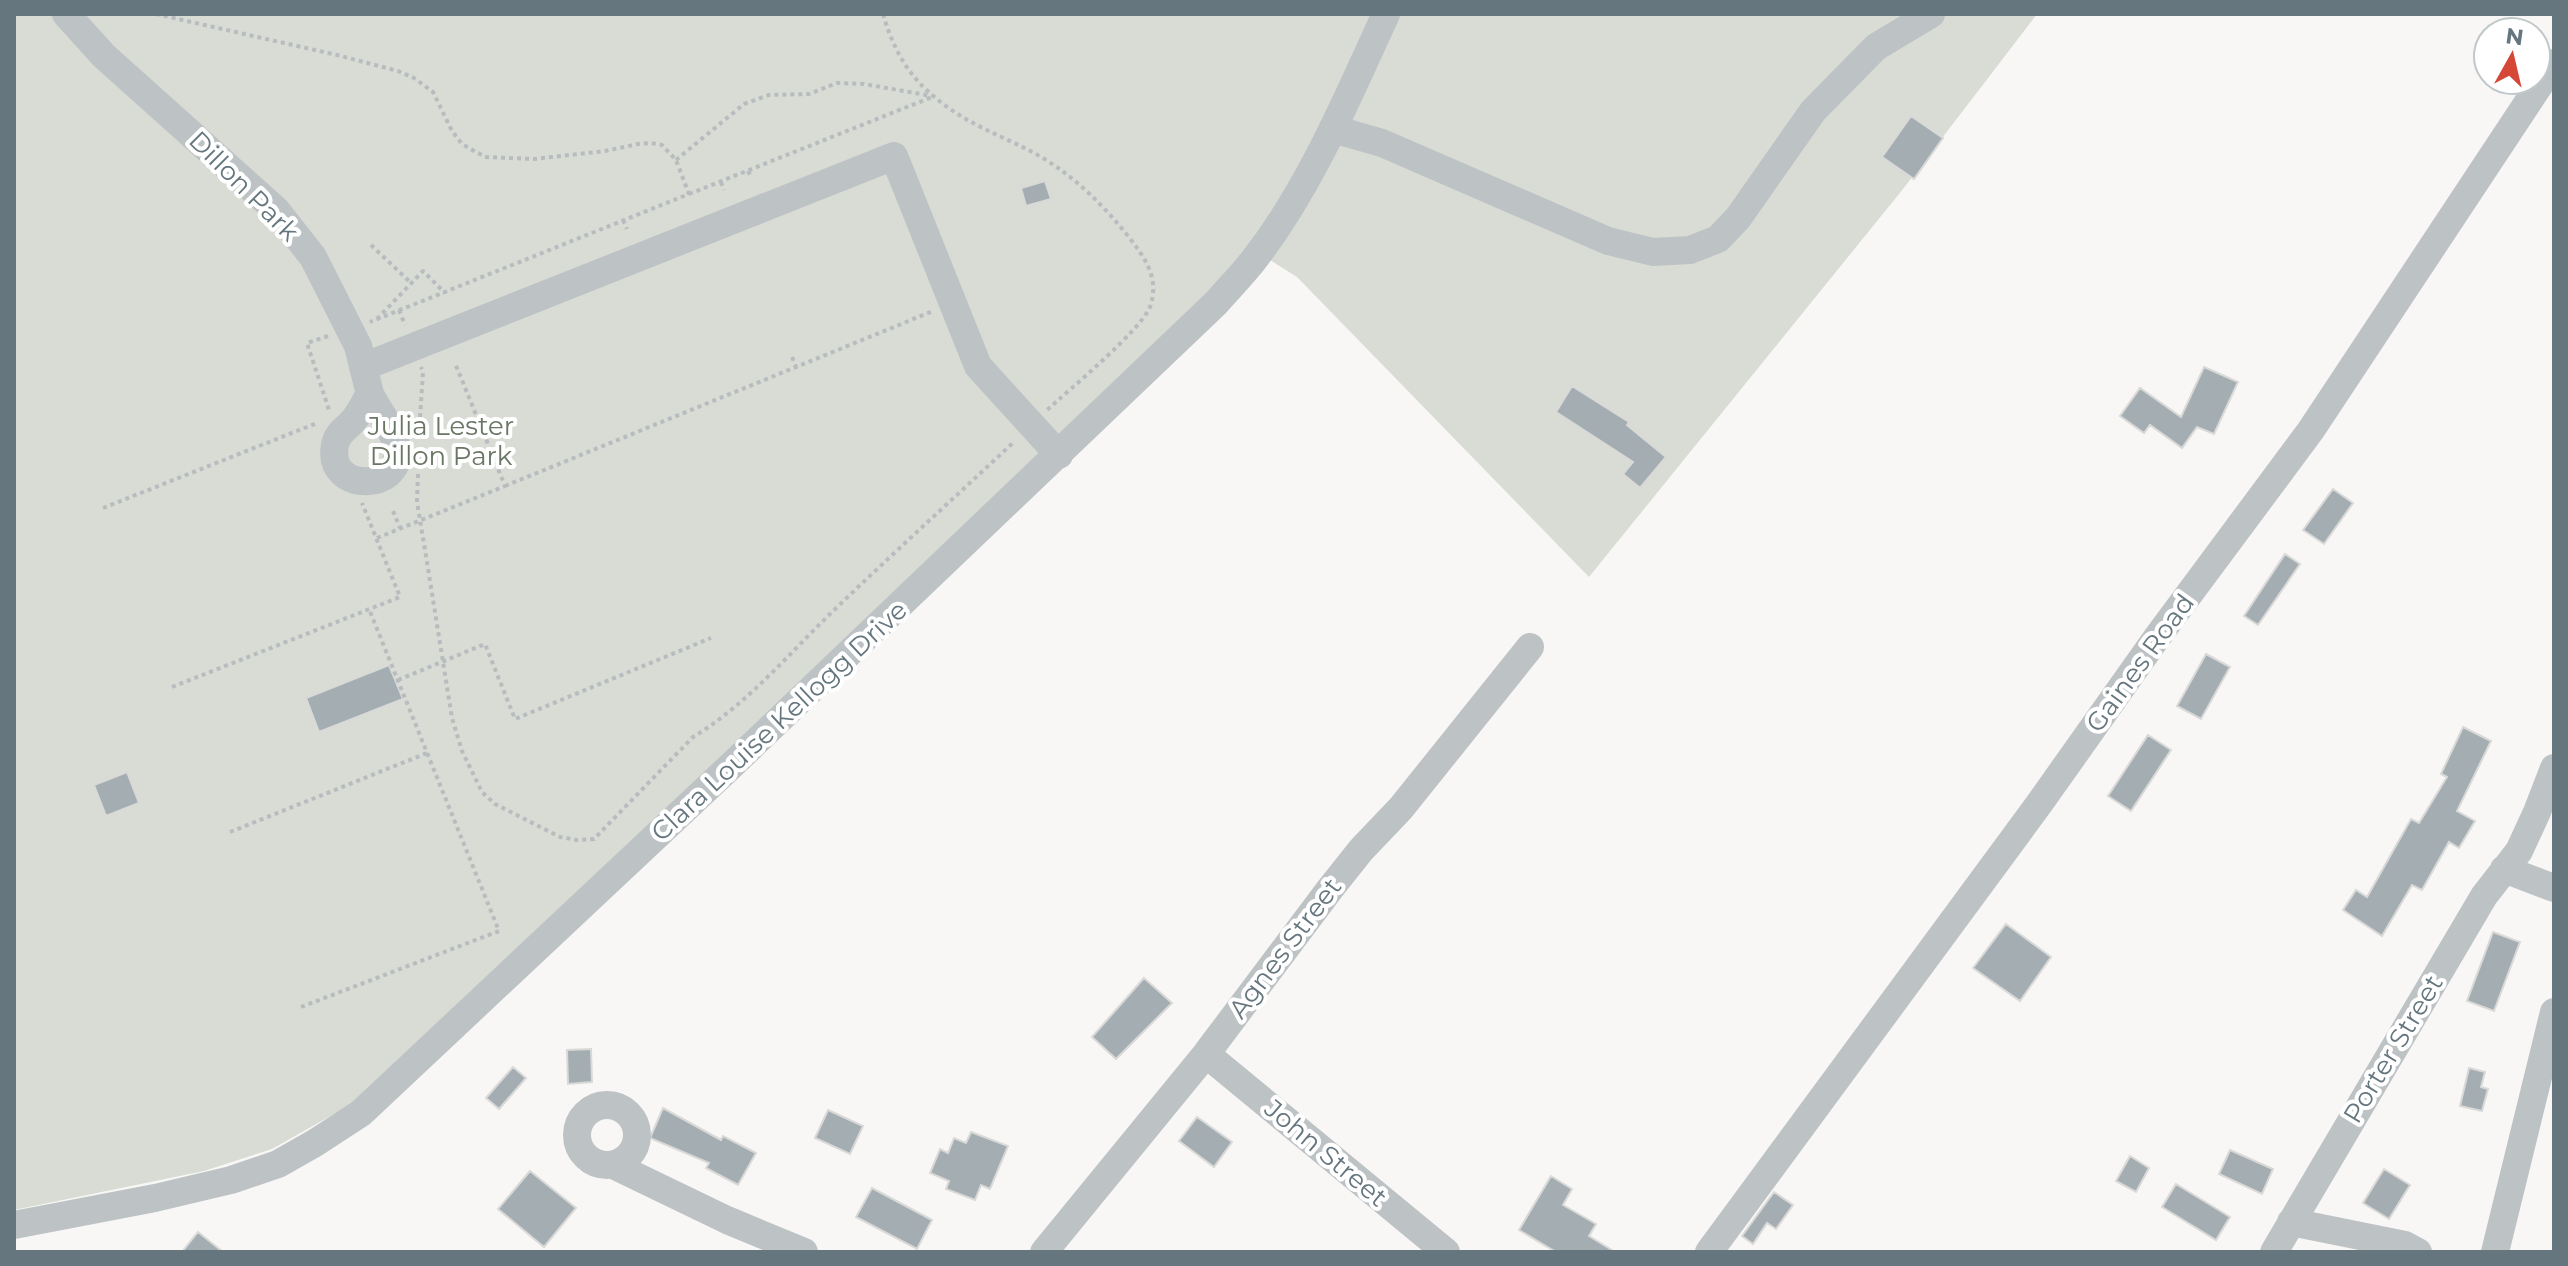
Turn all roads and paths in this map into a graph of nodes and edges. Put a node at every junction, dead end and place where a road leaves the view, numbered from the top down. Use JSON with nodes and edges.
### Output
{"nodes":[{"id":1,"x":66,"y":14,"type":"edge"},
{"id":2,"x":156,"y":14,"type":"edge"},
{"id":3,"x":883,"y":14,"type":"edge"},
{"id":4,"x":1386,"y":14,"type":"edge"},
{"id":5,"x":1931,"y":14,"type":"edge"},
{"id":6,"x":2554,"y":63,"type":"edge"},
{"id":7,"x":934,"y":96,"type":"junction"},
{"id":8,"x":1333,"y":129,"type":"junction"},
{"id":9,"x":676,"y":160,"type":"junction"},
{"id":10,"x":748,"y":171,"type":"junction"},
{"id":11,"x":752,"y":178,"type":"dead end"},
{"id":12,"x":721,"y":182,"type":"junction"},
{"id":13,"x":724,"y":190,"type":"dead end"},
{"id":14,"x":689,"y":194,"type":"junction"},
{"id":15,"x":623,"y":220,"type":"junction"},
{"id":16,"x":627,"y":229,"type":"dead end"},
{"id":17,"x":371,"y":245,"type":"dead end"},
{"id":18,"x":411,"y":283,"type":"junction"},
{"id":19,"x":445,"y":293,"type":"junction"},
{"id":20,"x":399,"y":310,"type":"junction"},
{"id":21,"x":934,"y":311,"type":"dead end"},
{"id":22,"x":362,"y":324,"type":"junction"},
{"id":23,"x":413,"y":347,"type":"junction"},
{"id":24,"x":792,"y":357,"type":"dead end"},
{"id":25,"x":455,"y":363,"type":"dead end"},
{"id":26,"x":363,"y":367,"type":"junction"},
{"id":27,"x":796,"y":367,"type":"junction"},
{"id":28,"x":370,"y":394,"type":"dead end"},
{"id":29,"x":696,"y":396,"type":"dead end"},
{"id":30,"x":700,"y":406,"type":"junction"},
{"id":31,"x":317,"y":423,"type":"junction"},
{"id":32,"x":1032,"y":425,"type":"junction"},
{"id":33,"x":313,"y":437,"type":"dead end"},
{"id":34,"x":419,"y":447,"type":"dead end"},
{"id":35,"x":1059,"y":455,"type":"junction"},
{"id":36,"x":419,"y":460,"type":"dead end"},
{"id":37,"x":505,"y":486,"type":"junction"},
{"id":38,"x":351,"y":501,"type":"dead end"},
{"id":39,"x":103,"y":508,"type":"dead end"},
{"id":40,"x":393,"y":511,"type":"dead end"},
{"id":41,"x":420,"y":520,"type":"junction"},
{"id":42,"x":400,"y":528,"type":"junction"},
{"id":43,"x":377,"y":538,"type":"junction"},
{"id":44,"x":369,"y":609,"type":"junction"},
{"id":45,"x":711,"y":638,"type":"dead end"},
{"id":46,"x":1530,"y":647,"type":"dead end"},
{"id":47,"x":442,"y":662,"type":"junction"},
{"id":48,"x":398,"y":680,"type":"junction"},
{"id":49,"x":172,"y":687,"type":"dead end"},
{"id":50,"x":427,"y":753,"type":"junction"},
{"id":51,"x":2554,"y":768,"type":"edge"},
{"id":52,"x":230,"y":832,"type":"dead end"},
{"id":53,"x":2511,"y":860,"type":"junction"},
{"id":54,"x":2554,"y":888,"type":"edge"},
{"id":55,"x":301,"y":1007,"type":"dead end"},
{"id":56,"x":2554,"y":1012,"type":"edge"},
{"id":57,"x":1206,"y":1054,"type":"junction"},
{"id":58,"x":613,"y":1165,"type":"dead end"},
{"id":59,"x":2291,"y":1222,"type":"junction"},
{"id":60,"x":14,"y":1225,"type":"edge"},
{"id":61,"x":804,"y":1252,"type":"edge"},
{"id":62,"x":1044,"y":1252,"type":"edge"},
{"id":63,"x":1446,"y":1252,"type":"edge"},
{"id":64,"x":1709,"y":1252,"type":"edge"},
{"id":65,"x":2274,"y":1252,"type":"edge"},
{"id":66,"x":2418,"y":1252,"type":"edge"},
{"id":67,"x":2495,"y":1252,"type":"edge"}],
"edges":[{"from":1,"to":22,"type":"street","name":"Dillon Park"},
{"from":2,"to":9,"type":"path"},
{"from":3,"to":7,"type":"path"},
{"from":4,"to":8,"type":"street","name":"Clara Louise Kellogg Drive"},
{"from":5,"to":8,"type":"street"},
{"from":6,"to":64,"type":"street","name":"Gaines Road"},
{"from":7,"to":9,"type":"path"},
{"from":7,"to":10,"type":"path"},
{"from":7,"to":32,"type":"path"},
{"from":8,"to":35,"type":"street","name":"Clara Louise Kellogg Drive"},
{"from":9,"to":14,"type":"path"},
{"from":10,"to":11,"type":"path"},
{"from":10,"to":12,"type":"path"},
{"from":12,"to":13,"type":"path"},
{"from":12,"to":14,"type":"path"},
{"from":14,"to":15,"type":"path"},
{"from":15,"to":16,"type":"path"},
{"from":15,"to":19,"type":"path"},
{"from":17,"to":18,"type":"path"},
{"from":18,"to":19,"type":"path"},
{"from":18,"to":22,"type":"path"},
{"from":19,"to":20,"type":"path"},
{"from":20,"to":22,"type":"path"},
{"from":20,"to":23,"type":"path"},
{"from":21,"to":27,"type":"path"},
{"from":22,"to":26,"type":"street","name":"Dillon Park"},
{"from":22,"to":31,"type":"path"},
{"from":23,"to":26,"type":"street"},
{"from":23,"to":32,"type":"street"},
{"from":23,"to":34,"type":"path"},
{"from":24,"to":27,"type":"path"},
{"from":25,"to":37,"type":"path"},
{"from":26,"to":28,"type":"street","name":"Dillon Park"},
{"from":27,"to":30,"type":"path"},
{"from":29,"to":30,"type":"path"},
{"from":30,"to":37,"type":"path"},
{"from":31,"to":33,"type":"path"},
{"from":31,"to":39,"type":"path"},
{"from":32,"to":35,"type":"street"},
{"from":32,"to":47,"type":"path"},
{"from":35,"to":60,"type":"street","name":"Clara Louise Kellogg Drive"},
{"from":36,"to":41,"type":"path"},
{"from":37,"to":41,"type":"path"},
{"from":38,"to":43,"type":"path"},
{"from":40,"to":42,"type":"path"},
{"from":41,"to":42,"type":"path"},
{"from":41,"to":47,"type":"path"},
{"from":42,"to":43,"type":"path"},
{"from":43,"to":44,"type":"path"},
{"from":44,"to":48,"type":"path"},
{"from":44,"to":49,"type":"path"},
{"from":45,"to":47,"type":"path"},
{"from":46,"to":57,"type":"street","name":"Agnes Street"},
{"from":47,"to":48,"type":"path"},
{"from":48,"to":50,"type":"path"},
{"from":50,"to":52,"type":"path"},
{"from":50,"to":55,"type":"path"},
{"from":51,"to":53,"type":"street","name":"Porter Street"},
{"from":53,"to":54,"type":"street"},
{"from":53,"to":59,"type":"street","name":"Porter Street"},
{"from":56,"to":67,"type":"street"},
{"from":57,"to":62,"type":"street","name":"Agnes Street"},
{"from":57,"to":63,"type":"street","name":"John Street"},
{"from":58,"to":61,"type":"street"},
{"from":59,"to":65,"type":"street","name":"Porter Street"},
{"from":59,"to":66,"type":"street"}]}
